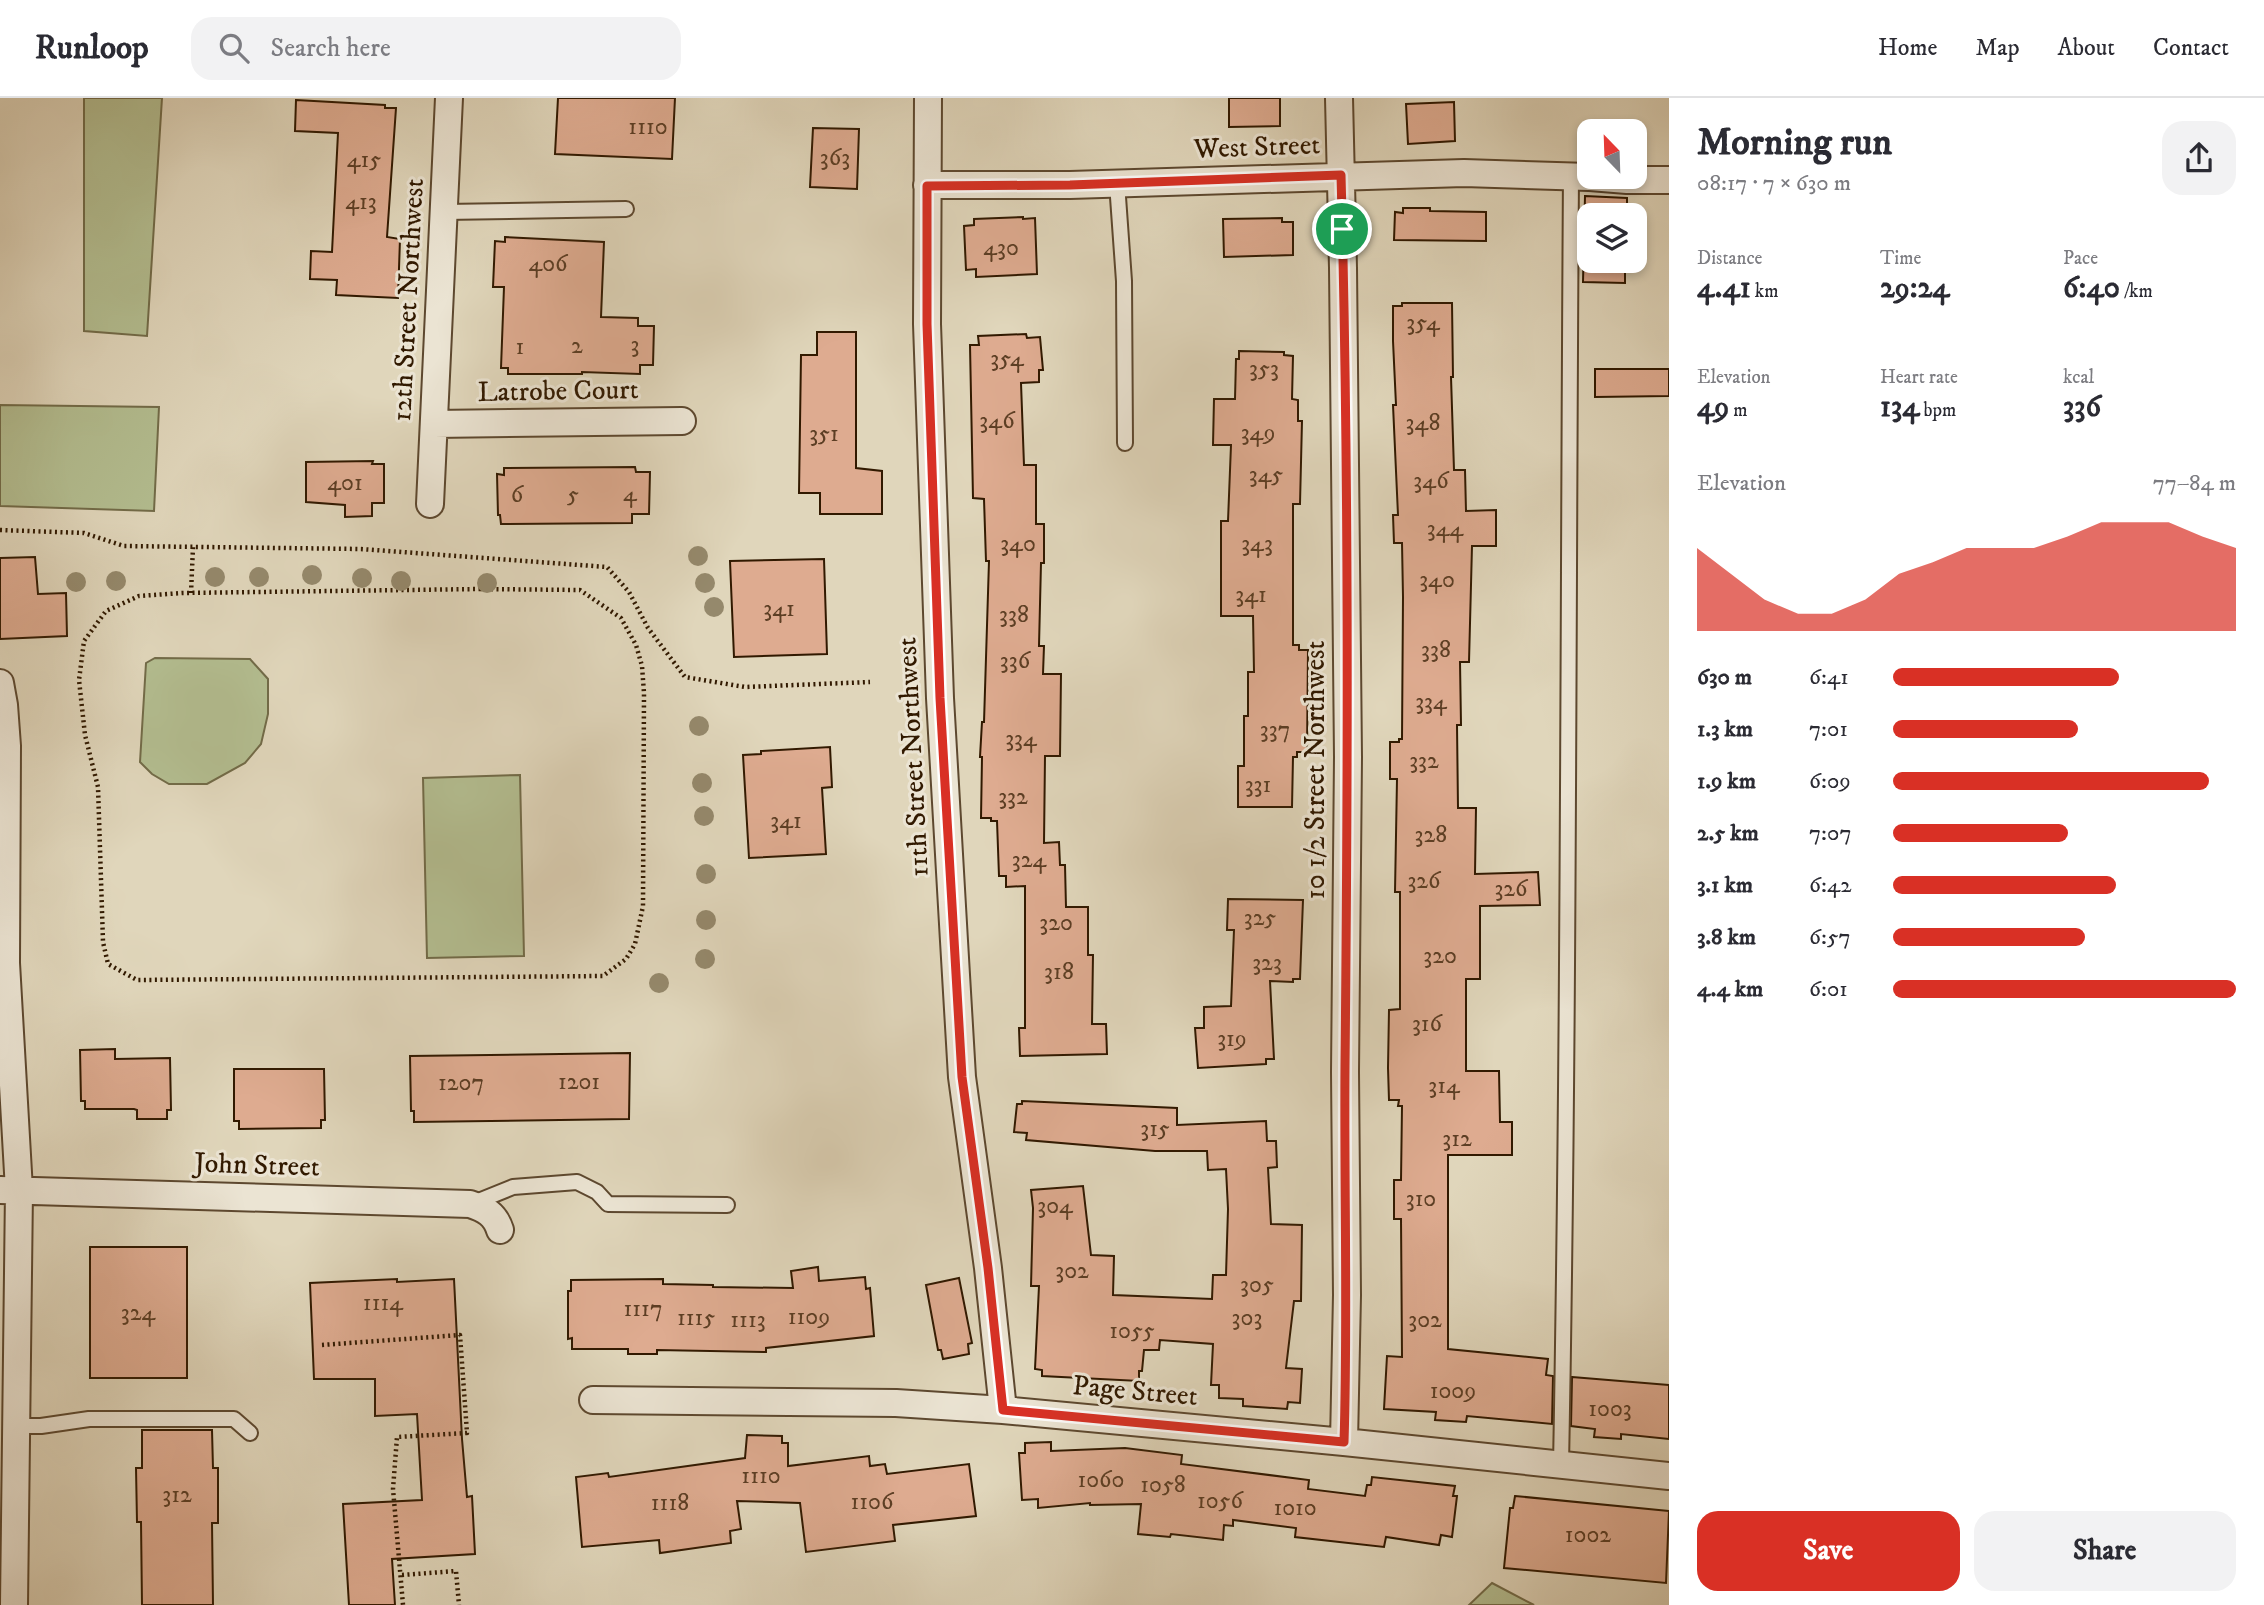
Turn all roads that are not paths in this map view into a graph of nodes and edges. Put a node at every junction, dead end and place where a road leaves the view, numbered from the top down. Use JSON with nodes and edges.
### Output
{"nodes":[{"id":1,"x":449,"y":98,"type":"edge"},
{"id":2,"x":928,"y":98,"type":"edge"},
{"id":3,"x":1339,"y":98,"type":"edge"},
{"id":4,"x":1341,"y":175,"type":"junction"},
{"id":5,"x":1577,"y":176,"type":"edge"},
{"id":6,"x":1647,"y":180,"type":"edge"},
{"id":7,"x":1669,"y":180,"type":"edge"},
{"id":8,"x":1117,"y":183,"type":"junction"},
{"id":9,"x":927,"y":186,"type":"junction"},
{"id":10,"x":1584,"y":189,"type":"edge"},
{"id":11,"x":626,"y":209,"type":"dead end"},
{"id":12,"x":444,"y":212,"type":"junction"},
{"id":13,"x":682,"y":421,"type":"dead end"},
{"id":14,"x":433,"y":424,"type":"junction"},
{"id":15,"x":1125,"y":443,"type":"dead end"},
{"id":16,"x":430,"y":504,"type":"dead end"},
{"id":17,"x":0,"y":683,"type":"edge"},
{"id":18,"x":3,"y":963,"type":"edge"},
{"id":19,"x":9,"y":1190,"type":"edge"},
{"id":20,"x":470,"y":1204,"type":"junction"},
{"id":21,"x":727,"y":1205,"type":"dead end"},
{"id":22,"x":500,"y":1230,"type":"dead end"},
{"id":23,"x":593,"y":1400,"type":"dead end"},
{"id":24,"x":1003,"y":1410,"type":"junction"},
{"id":25,"x":15,"y":1426,"type":"junction"},
{"id":26,"x":250,"y":1433,"type":"dead end"},
{"id":27,"x":1344,"y":1442,"type":"junction"},
{"id":28,"x":1561,"y":1466,"type":"junction"},
{"id":29,"x":1669,"y":1476,"type":"edge"},
{"id":30,"x":14,"y":1605,"type":"edge"}],
"edges":[{"from":1,"to":12,"type":"street","name":"12th Street Northwest"},
{"from":2,"to":9,"type":"street","name":"11th Street Northwest"},
{"from":3,"to":4,"type":"street","name":"10 1/2 Street Northwest"},
{"from":4,"to":5,"type":"street","name":"West Street"},
{"from":4,"to":8,"type":"street","name":"West Street"},
{"from":4,"to":27,"type":"street","name":"10 1/2 Street Northwest"},
{"from":6,"to":7,"type":"street","name":"West Street"},
{"from":8,"to":9,"type":"street","name":"West Street"},
{"from":8,"to":15,"type":"lane"},
{"from":9,"to":24,"type":"street","name":"11th Street Northwest"},
{"from":10,"to":28,"type":"lane"},
{"from":11,"to":12,"type":"lane"},
{"from":12,"to":14,"type":"street","name":"12th Street Northwest"},
{"from":13,"to":14,"type":"street","name":"Latrobe Court"},
{"from":14,"to":16,"type":"street","name":"12th Street Northwest"},
{"from":17,"to":18,"type":"street"},
{"from":18,"to":19,"type":"street"},
{"from":19,"to":20,"type":"street","name":"John Street"},
{"from":19,"to":25,"type":"street"},
{"from":20,"to":21,"type":"lane"},
{"from":20,"to":22,"type":"street"},
{"from":23,"to":24,"type":"street","name":"Page Street"},
{"from":24,"to":27,"type":"street","name":"Page Street"},
{"from":25,"to":26,"type":"lane"},
{"from":25,"to":30,"type":"street"},
{"from":27,"to":28,"type":"street","name":"Page Street"},
{"from":28,"to":29,"type":"street","name":"Page Street"}]}
